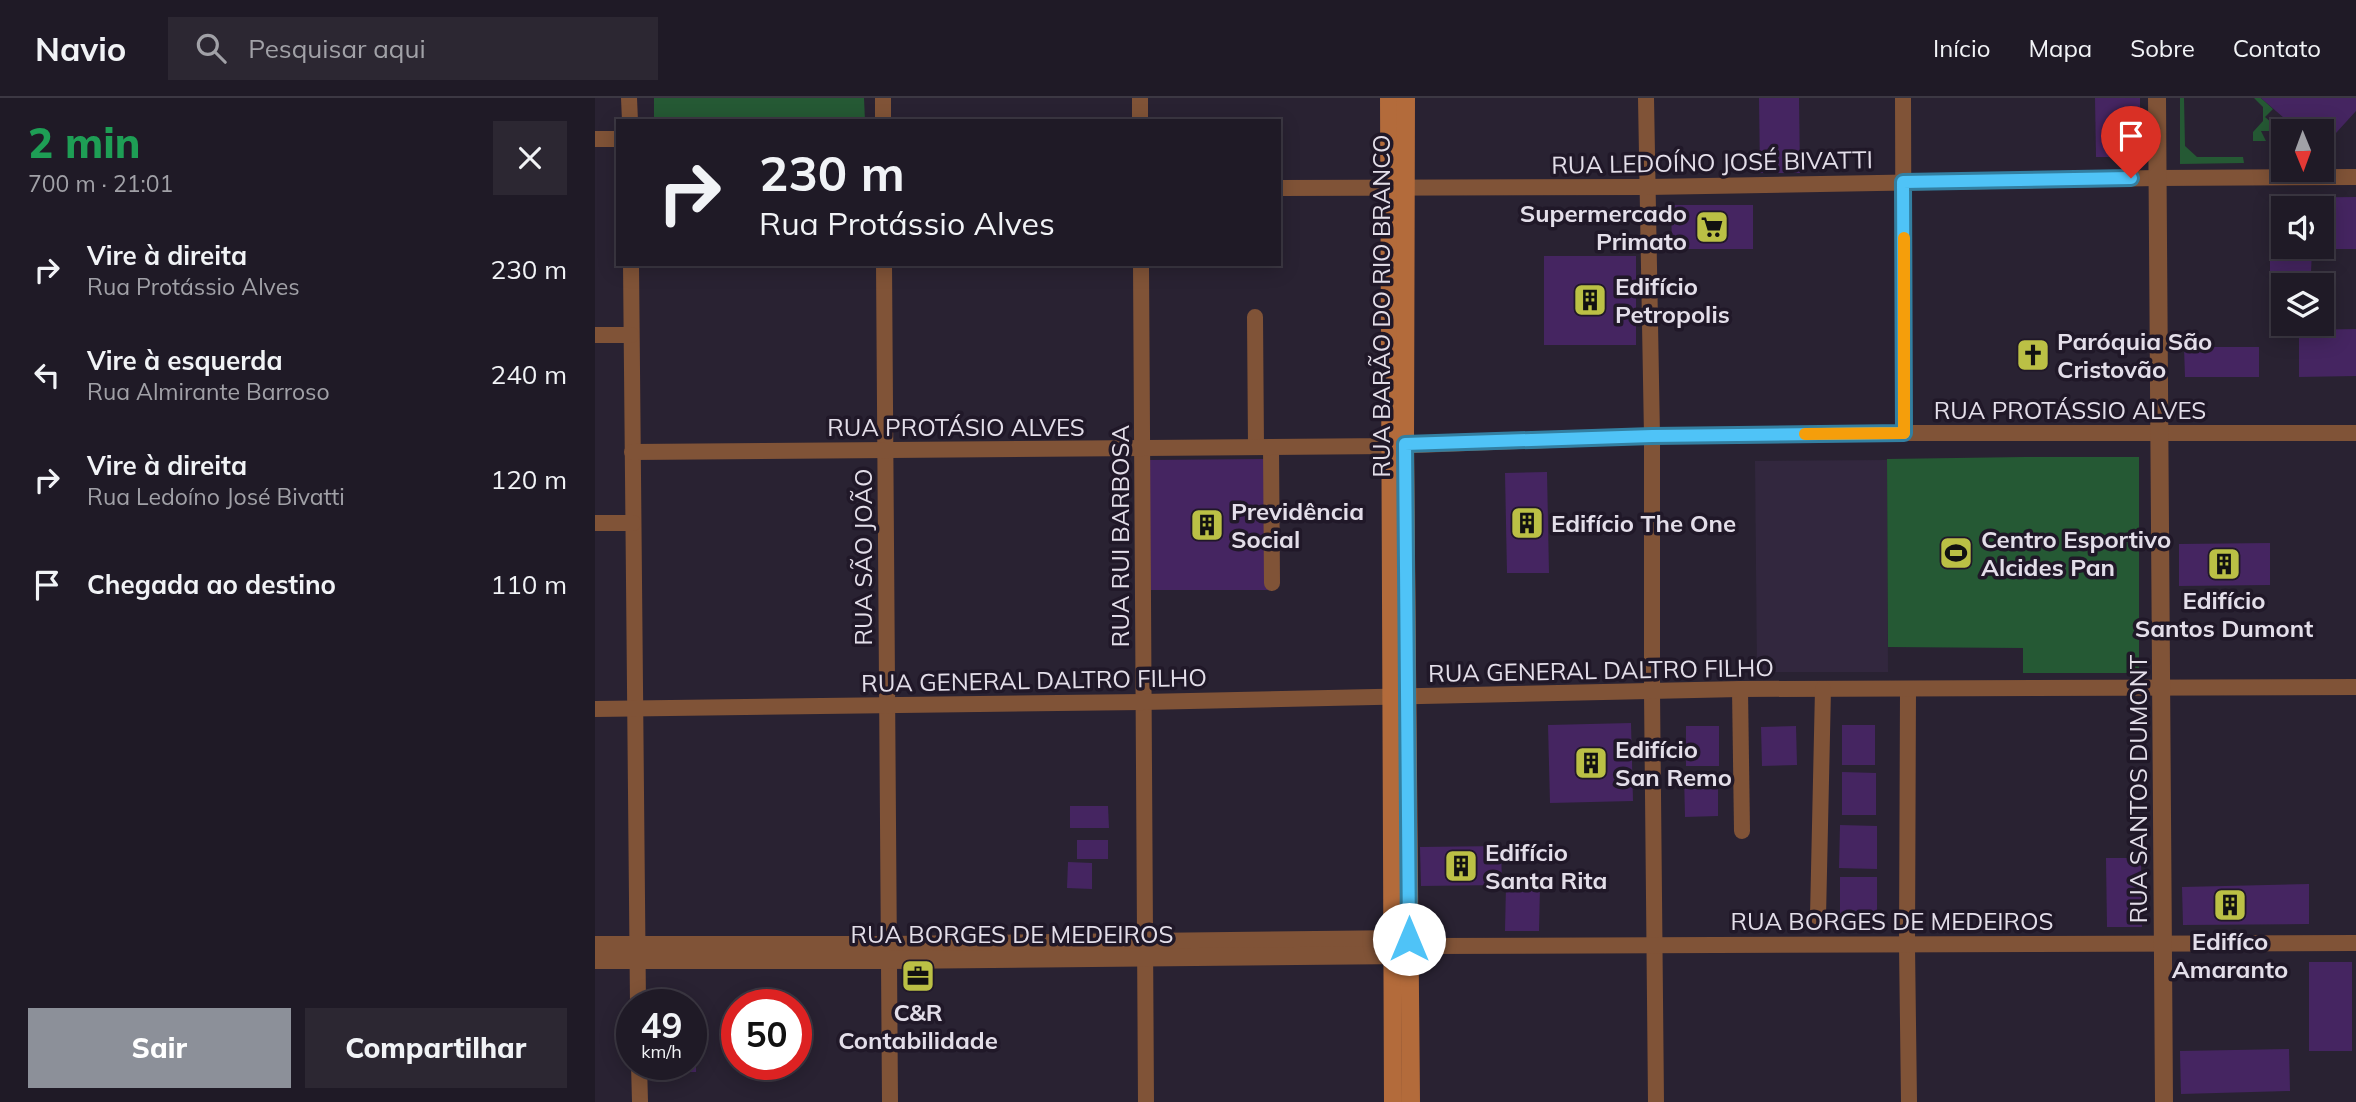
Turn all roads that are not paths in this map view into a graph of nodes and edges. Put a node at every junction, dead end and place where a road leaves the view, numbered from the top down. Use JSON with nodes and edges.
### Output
{"nodes":[{"id":1,"x":629,"y":98,"type":"edge"},
{"id":2,"x":883,"y":98,"type":"edge"},
{"id":3,"x":1140,"y":98,"type":"edge"},
{"id":4,"x":1389,"y":98,"type":"edge"},
{"id":5,"x":1406,"y":98,"type":"edge"},
{"id":6,"x":1646,"y":98,"type":"edge"},
{"id":7,"x":1903,"y":98,"type":"edge"},
{"id":8,"x":2157,"y":98,"type":"edge"},
{"id":9,"x":629,"y":119,"type":"edge"},
{"id":10,"x":883,"y":119,"type":"edge"},
{"id":11,"x":1140,"y":119,"type":"edge"},
{"id":12,"x":595,"y":139,"type":"edge"},
{"id":13,"x":616,"y":139,"type":"edge"},
{"id":14,"x":2356,"y":177,"type":"edge"},
{"id":15,"x":2157,"y":178,"type":"junction"},
{"id":16,"x":1903,"y":182,"type":"junction"},
{"id":17,"x":1398,"y":187,"type":"junction"},
{"id":18,"x":1647,"y":187,"type":"junction"},
{"id":19,"x":1281,"y":188,"type":"edge"},
{"id":20,"x":631,"y":266,"type":"edge"},
{"id":21,"x":884,"y":266,"type":"edge"},
{"id":22,"x":1141,"y":266,"type":"edge"},
{"id":23,"x":1255,"y":317,"type":"dead end"},
{"id":24,"x":595,"y":335,"type":"edge"},
{"id":25,"x":631,"y":335,"type":"junction"},
{"id":26,"x":1904,"y":433,"type":"junction"},
{"id":27,"x":2158,"y":433,"type":"junction"},
{"id":28,"x":2356,"y":433,"type":"edge"},
{"id":29,"x":1652,"y":436,"type":"junction"},
{"id":30,"x":1398,"y":445,"type":"junction"},
{"id":31,"x":1264,"y":447,"type":"junction"},
{"id":32,"x":1142,"y":448,"type":"junction"},
{"id":33,"x":885,"y":450,"type":"junction"},
{"id":34,"x":632,"y":452,"type":"junction"},
{"id":35,"x":595,"y":523,"type":"edge"},
{"id":36,"x":633,"y":523,"type":"junction"},
{"id":37,"x":1272,"y":583,"type":"dead end"},
{"id":38,"x":2356,"y":687,"type":"edge"},
{"id":39,"x":2162,"y":688,"type":"junction"},
{"id":40,"x":1740,"y":689,"type":"junction"},
{"id":41,"x":1823,"y":689,"type":"junction"},
{"id":42,"x":1908,"y":690,"type":"junction"},
{"id":43,"x":1652,"y":692,"type":"junction"},
{"id":44,"x":1399,"y":696,"type":"junction"},
{"id":45,"x":1143,"y":702,"type":"junction"},
{"id":46,"x":887,"y":705,"type":"junction"},
{"id":47,"x":634,"y":708,"type":"junction"},
{"id":48,"x":595,"y":709,"type":"edge"},
{"id":49,"x":1742,"y":831,"type":"dead end"},
{"id":50,"x":1818,"y":917,"type":"dead end"},
{"id":51,"x":2356,"y":943,"type":"edge"},
{"id":52,"x":2163,"y":944,"type":"junction"},
{"id":53,"x":595,"y":945,"type":"edge"},
{"id":54,"x":1907,"y":945,"type":"junction"},
{"id":55,"x":1656,"y":946,"type":"junction"},
{"id":56,"x":1401,"y":947,"type":"junction"},
{"id":57,"x":1145,"y":950,"type":"junction"},
{"id":58,"x":636,"y":952,"type":"junction"},
{"id":59,"x":888,"y":953,"type":"junction"},
{"id":60,"x":595,"y":960,"type":"edge"},
{"id":61,"x":637,"y":989,"type":"edge"},
{"id":62,"x":639,"y":1080,"type":"edge"},
{"id":63,"x":640,"y":1102,"type":"edge"},
{"id":64,"x":890,"y":1102,"type":"edge"},
{"id":65,"x":1146,"y":1102,"type":"edge"},
{"id":66,"x":1393,"y":1102,"type":"edge"},
{"id":67,"x":1411,"y":1102,"type":"edge"},
{"id":68,"x":1656,"y":1102,"type":"edge"},
{"id":69,"x":1909,"y":1102,"type":"edge"},
{"id":70,"x":2164,"y":1102,"type":"edge"}],
"edges":[{"from":1,"to":9,"type":"street"},
{"from":2,"to":10,"type":"street"},
{"from":3,"to":11,"type":"street"},
{"from":4,"to":17,"type":"main road","name":"RUA BARÃO DO RIO BRANCO"},
{"from":5,"to":17,"type":"main road","name":"RUA BARÃO DO RIO BRANCO"},
{"from":6,"to":18,"type":"street"},
{"from":7,"to":16,"type":"street"},
{"from":8,"to":15,"type":"street","name":"RUA SANTOS DUMONT"},
{"from":12,"to":13,"type":"street"},
{"from":14,"to":15,"type":"street","name":"RUA LEDOÍNO JOSÉ BIVATTI"},
{"from":15,"to":16,"type":"street","name":"RUA LEDOÍNO JOSÉ BIVATTI"},
{"from":15,"to":27,"type":"street","name":"RUA SANTOS DUMONT"},
{"from":16,"to":18,"type":"street","name":"RUA LEDOÍNO JOSÉ BIVATTI"},
{"from":16,"to":26,"type":"street"},
{"from":17,"to":18,"type":"street","name":"RUA LEDOÍNO JOSÉ BIVATTI"},
{"from":17,"to":19,"type":"street","name":"RUA LEDOÍNO JOSÉ BIVATTI"},
{"from":17,"to":30,"type":"main road","name":"RUA BARÃO DO RIO BRANCO"},
{"from":18,"to":29,"type":"street"},
{"from":20,"to":25,"type":"street"},
{"from":21,"to":33,"type":"street","name":"RUA SÃO JOÃO"},
{"from":22,"to":32,"type":"street","name":"RUA RUI BARBOSA"},
{"from":23,"to":31,"type":"street"},
{"from":24,"to":25,"type":"street"},
{"from":25,"to":34,"type":"street"},
{"from":26,"to":27,"type":"street","name":"RUA PROTÁSSIO ALVES"},
{"from":26,"to":29,"type":"street","name":"RUA PROTÁSSIO ALVES"},
{"from":27,"to":28,"type":"street","name":"RUA PROTÁSSIO ALVES"},
{"from":27,"to":39,"type":"street","name":"RUA SANTOS DUMONT"},
{"from":29,"to":30,"type":"street","name":"RUA PROTÁSSIO ALVES"},
{"from":29,"to":43,"type":"street"},
{"from":30,"to":31,"type":"street","name":"RUA PROTÁSIO ALVES"},
{"from":30,"to":44,"type":"main road","name":"RUA BARÃO DO RIO BRANCO"},
{"from":31,"to":32,"type":"street","name":"RUA PROTÁSIO ALVES"},
{"from":31,"to":37,"type":"street"},
{"from":32,"to":33,"type":"street","name":"RUA PROTÁSIO ALVES"},
{"from":32,"to":45,"type":"street","name":"RUA RUI BARBOSA"},
{"from":33,"to":34,"type":"street","name":"RUA PROTÁSIO ALVES"},
{"from":33,"to":46,"type":"street","name":"RUA SÃO JOÃO"},
{"from":34,"to":36,"type":"street"},
{"from":35,"to":36,"type":"street"},
{"from":36,"to":47,"type":"street"},
{"from":38,"to":39,"type":"street","name":"RUA GENERAL DALTRO FILHO"},
{"from":39,"to":42,"type":"street","name":"RUA GENERAL DALTRO FILHO"},
{"from":39,"to":52,"type":"street","name":"RUA SANTOS DUMONT"},
{"from":40,"to":41,"type":"street","name":"RUA GENERAL DALTRO FILHO"},
{"from":40,"to":43,"type":"street","name":"RUA GENERAL DALTRO FILHO"},
{"from":40,"to":49,"type":"street"},
{"from":41,"to":42,"type":"street","name":"RUA GENERAL DALTRO FILHO"},
{"from":41,"to":50,"type":"street"},
{"from":42,"to":54,"type":"street"},
{"from":43,"to":44,"type":"street","name":"RUA GENERAL DALTRO FILHO"},
{"from":43,"to":55,"type":"street"},
{"from":44,"to":45,"type":"street","name":"RUA GENERAL DALTRO FILHO"},
{"from":44,"to":56,"type":"main road","name":"RUA BARÃO DO RIO BRANCO"},
{"from":45,"to":46,"type":"street","name":"RUA GENERAL DALTRO FILHO"},
{"from":45,"to":57,"type":"street","name":"RUA RUI BARBOSA"},
{"from":46,"to":47,"type":"street","name":"RUA GENERAL DALTRO FILHO"},
{"from":46,"to":59,"type":"street","name":"RUA SÃO JOÃO"},
{"from":47,"to":48,"type":"street","name":"RUA GENERAL DALTRO FILHO"},
{"from":47,"to":58,"type":"street"},
{"from":51,"to":52,"type":"street","name":"RUA BORGES DE MEDEIROS"},
{"from":52,"to":54,"type":"street","name":"RUA BORGES DE MEDEIROS"},
{"from":52,"to":70,"type":"street","name":"RUA SANTOS DUMONT"},
{"from":53,"to":58,"type":"street"},
{"from":54,"to":55,"type":"street","name":"RUA BORGES DE MEDEIROS"},
{"from":54,"to":69,"type":"street"},
{"from":55,"to":56,"type":"street","name":"RUA BORGES DE MEDEIROS"},
{"from":55,"to":68,"type":"street"},
{"from":56,"to":57,"type":"street","name":"RUA BORGES DE MEDEIROS"},
{"from":56,"to":66,"type":"main road","name":"RUA BARÃO DO RIO BRANCO"},
{"from":56,"to":67,"type":"main road","name":"RUA BARÃO DO RIO BRANCO"},
{"from":57,"to":59,"type":"street","name":"RUA BORGES DE MEDEIROS"},
{"from":57,"to":65,"type":"street","name":"RUA RUI BARBOSA"},
{"from":58,"to":59,"type":"street","name":"RUA BORGES DE MEDEIROS"},
{"from":58,"to":60,"type":"street","name":"RUA BORGES DE MEDEIROS"},
{"from":58,"to":61,"type":"street"},
{"from":59,"to":64,"type":"street","name":"RUA SÃO JOÃO"},
{"from":62,"to":63,"type":"street"}]}
